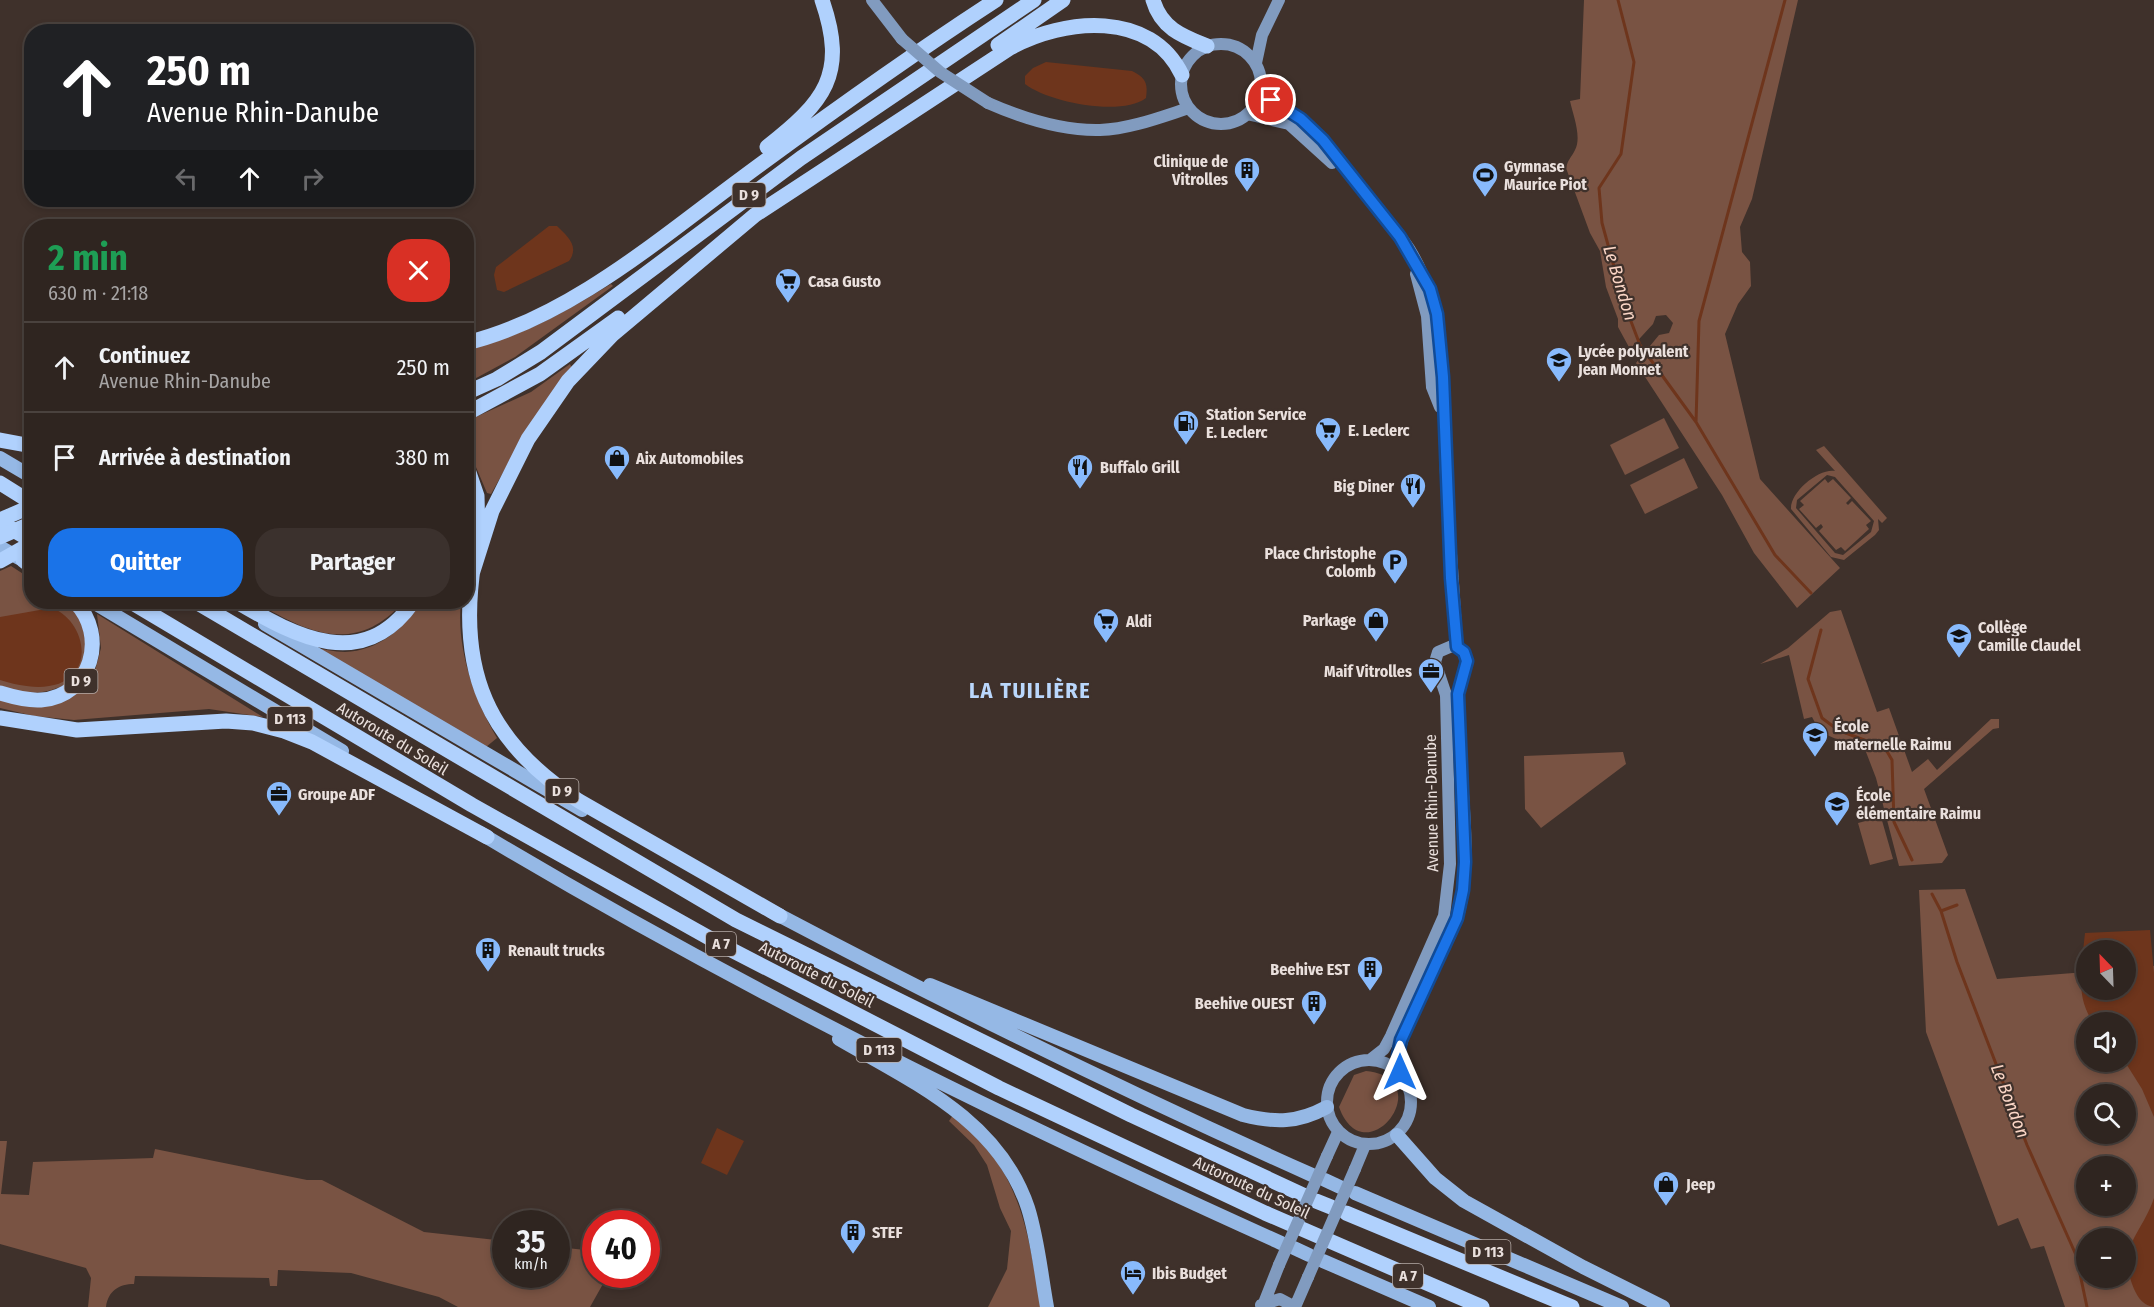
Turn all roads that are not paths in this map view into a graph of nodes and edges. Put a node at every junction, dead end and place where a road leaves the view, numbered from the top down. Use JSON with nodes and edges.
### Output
{"nodes":[{"id":1,"x":822,"y":0,"type":"edge"},
{"id":2,"x":872,"y":0,"type":"edge"},
{"id":3,"x":978,"y":0,"type":"edge"},
{"id":4,"x":996,"y":0,"type":"edge"},
{"id":5,"x":1034,"y":0,"type":"edge"},
{"id":6,"x":1063,"y":0,"type":"edge"},
{"id":7,"x":1153,"y":0,"type":"edge"},
{"id":8,"x":1279,"y":0,"type":"edge"},
{"id":9,"x":1207,"y":46,"type":"junction"},
{"id":10,"x":1256,"y":63,"type":"junction"},
{"id":11,"x":1182,"y":75,"type":"junction"},
{"id":12,"x":869,"y":84,"type":"junction"},
{"id":13,"x":1261,"y":87,"type":"junction"},
{"id":14,"x":1189,"y":108,"type":"junction"},
{"id":15,"x":1247,"y":114,"type":"junction"},
{"id":16,"x":1364,"y":192,"type":"junction"},
{"id":17,"x":755,"y":215,"type":"junction"},
{"id":18,"x":632,"y":257,"type":"junction"},
{"id":19,"x":539,"y":316,"type":"junction"},
{"id":20,"x":474,"y":334,"type":"edge"},
{"id":21,"x":474,"y":340,"type":"edge"},
{"id":22,"x":474,"y":389,"type":"edge"},
{"id":23,"x":474,"y":411,"type":"edge"},
{"id":24,"x":0,"y":440,"type":"edge"},
{"id":25,"x":24,"y":444,"type":"edge"},
{"id":26,"x":0,"y":458,"type":"edge"},
{"id":27,"x":24,"y":472,"type":"edge"},
{"id":28,"x":0,"y":483,"type":"edge"},
{"id":29,"x":474,"y":485,"type":"edge"},
{"id":30,"x":24,"y":499,"type":"edge"},
{"id":31,"x":24,"y":508,"type":"edge"},
{"id":32,"x":0,"y":521,"type":"edge"},
{"id":33,"x":24,"y":526,"type":"edge"},
{"id":34,"x":0,"y":537,"type":"edge"},
{"id":35,"x":24,"y":537,"type":"edge"},
{"id":36,"x":24,"y":545,"type":"edge"},
{"id":37,"x":0,"y":547,"type":"edge"},
{"id":38,"x":24,"y":547,"type":"edge"},
{"id":39,"x":0,"y":553,"type":"edge"},
{"id":40,"x":0,"y":561,"type":"edge"},
{"id":41,"x":24,"y":562,"type":"edge"},
{"id":42,"x":474,"y":563,"type":"edge"},
{"id":43,"x":474,"y":569,"type":"edge"},
{"id":44,"x":80,"y":609,"type":"edge"},
{"id":45,"x":105,"y":609,"type":"edge"},
{"id":46,"x":143,"y":609,"type":"edge"},
{"id":47,"x":208,"y":609,"type":"edge"},
{"id":48,"x":241,"y":609,"type":"edge"},
{"id":49,"x":250,"y":609,"type":"edge"},
{"id":50,"x":408,"y":609,"type":"edge"},
{"id":51,"x":471,"y":609,"type":"edge"},
{"id":52,"x":1457,"y":647,"type":"junction"},
{"id":53,"x":1438,"y":671,"type":"junction"},
{"id":54,"x":1464,"y":671,"type":"junction"},
{"id":55,"x":0,"y":693,"type":"edge"},
{"id":56,"x":0,"y":718,"type":"edge"},
{"id":57,"x":487,"y":837,"type":"junction"},
{"id":58,"x":780,"y":916,"type":"junction"},
{"id":59,"x":824,"y":938,"type":"junction"},
{"id":60,"x":726,"y":973,"type":"junction"},
{"id":61,"x":1370,"y":1060,"type":"junction"},
{"id":62,"x":1400,"y":1072,"type":"junction"},
{"id":63,"x":1327,"y":1107,"type":"junction"},
{"id":64,"x":1338,"y":1132,"type":"junction"},
{"id":65,"x":1397,"y":1135,"type":"junction"},
{"id":66,"x":1365,"y":1145,"type":"junction"},
{"id":67,"x":1340,"y":1187,"type":"dead end"},
{"id":68,"x":1355,"y":1193,"type":"dead end"},
{"id":69,"x":1331,"y":1207,"type":"dead end"},
{"id":70,"x":1346,"y":1213,"type":"dead end"},
{"id":71,"x":1309,"y":1255,"type":"dead end"},
{"id":72,"x":1323,"y":1261,"type":"dead end"},
{"id":73,"x":1261,"y":1305,"type":"edge"},
{"id":74,"x":1047,"y":1307,"type":"edge"},
{"id":75,"x":1295,"y":1307,"type":"edge"},
{"id":76,"x":1429,"y":1307,"type":"edge"},
{"id":77,"x":1482,"y":1307,"type":"edge"},
{"id":78,"x":1572,"y":1307,"type":"edge"},
{"id":79,"x":1622,"y":1307,"type":"edge"},
{"id":80,"x":1663,"y":1307,"type":"edge"}],
"edges":[{"from":1,"to":18,"type":"highway"},
{"from":2,"to":14,"type":"street","bridge":true},
{"from":3,"to":12,"type":"highway"},
{"from":4,"to":12,"type":"highway","number":"D 9"},
{"from":5,"to":22,"type":"highway","number":"D 9"},
{"from":6,"to":17,"type":"highway","number":"D 9"},
{"from":7,"to":9,"type":"highway"},
{"from":8,"to":10,"type":"street"},
{"from":9,"to":10,"type":"street"},
{"from":9,"to":11,"type":"street"},
{"from":10,"to":13,"type":"street"},
{"from":11,"to":14,"type":"street"},
{"from":11,"to":17,"type":"highway"},
{"from":12,"to":18,"type":"highway","number":"D 9"},
{"from":13,"to":15,"type":"street"},
{"from":13,"to":16,"type":"street"},
{"from":14,"to":15,"type":"street"},
{"from":15,"to":16,"type":"street"},
{"from":16,"to":52,"type":"street"},
{"from":17,"to":23,"type":"highway","number":"D 9"},
{"from":17,"to":43,"type":"highway","number":"D 9"},
{"from":18,"to":19,"type":"highway","number":"D 9"},
{"from":19,"to":20,"type":"highway"},
{"from":19,"to":21,"type":"highway","number":"D 9"},
{"from":24,"to":25,"type":"highway"},
{"from":26,"to":27,"type":"main road"},
{"from":28,"to":30,"type":"highway"},
{"from":29,"to":42,"type":"highway","number":"D 9"},
{"from":31,"to":32,"type":"highway"},
{"from":32,"to":35,"type":"highway"},
{"from":33,"to":34,"type":"highway","bridge":true},
{"from":36,"to":39,"type":"highway","bridge":true},
{"from":37,"to":41,"type":"main road"},
{"from":38,"to":40,"type":"highway","bridge":true},
{"from":44,"to":55,"type":"highway","number":"D 9"},
{"from":45,"to":57,"type":"main road","number":"D 113"},
{"from":46,"to":77,"type":"highway","name":"Autoroute du Soleil","number":"A 7"},
{"from":47,"to":69,"type":"highway","name":"Autoroute du Soleil","number":"A 7"},
{"from":48,"to":58,"type":"main road"},
{"from":49,"to":50,"type":"highway"},
{"from":51,"to":58,"type":"highway","number":"D 9"},
{"from":52,"to":53,"type":"street"},
{"from":52,"to":54,"type":"street"},
{"from":53,"to":54,"type":"street"},
{"from":53,"to":61,"type":"street","name":"Avenue Rhin-Danube"},
{"from":54,"to":62,"type":"street","name":"Avenue Rhin-Danube"},
{"from":56,"to":57,"type":"highway"},
{"from":57,"to":60,"type":"main road","number":"D 113"},
{"from":58,"to":59,"type":"main road"},
{"from":59,"to":63,"type":"main road"},
{"from":59,"to":67,"type":"main road"},
{"from":60,"to":71,"type":"main road","number":"D 113"},
{"from":60,"to":74,"type":"main road"},
{"from":61,"to":62,"type":"street"},
{"from":61,"to":63,"type":"street"},
{"from":62,"to":65,"type":"street"},
{"from":63,"to":64,"type":"street"},
{"from":64,"to":66,"type":"street"},
{"from":64,"to":73,"type":"street","bridge":true},
{"from":65,"to":66,"type":"street"},
{"from":65,"to":80,"type":"main road"},
{"from":66,"to":75,"type":"street","bridge":true},
{"from":68,"to":79,"type":"main road","number":"D 113"},
{"from":70,"to":78,"type":"highway","number":"A 7"},
{"from":72,"to":76,"type":"main road"},
{"from":73,"to":75,"type":"street"}]}
